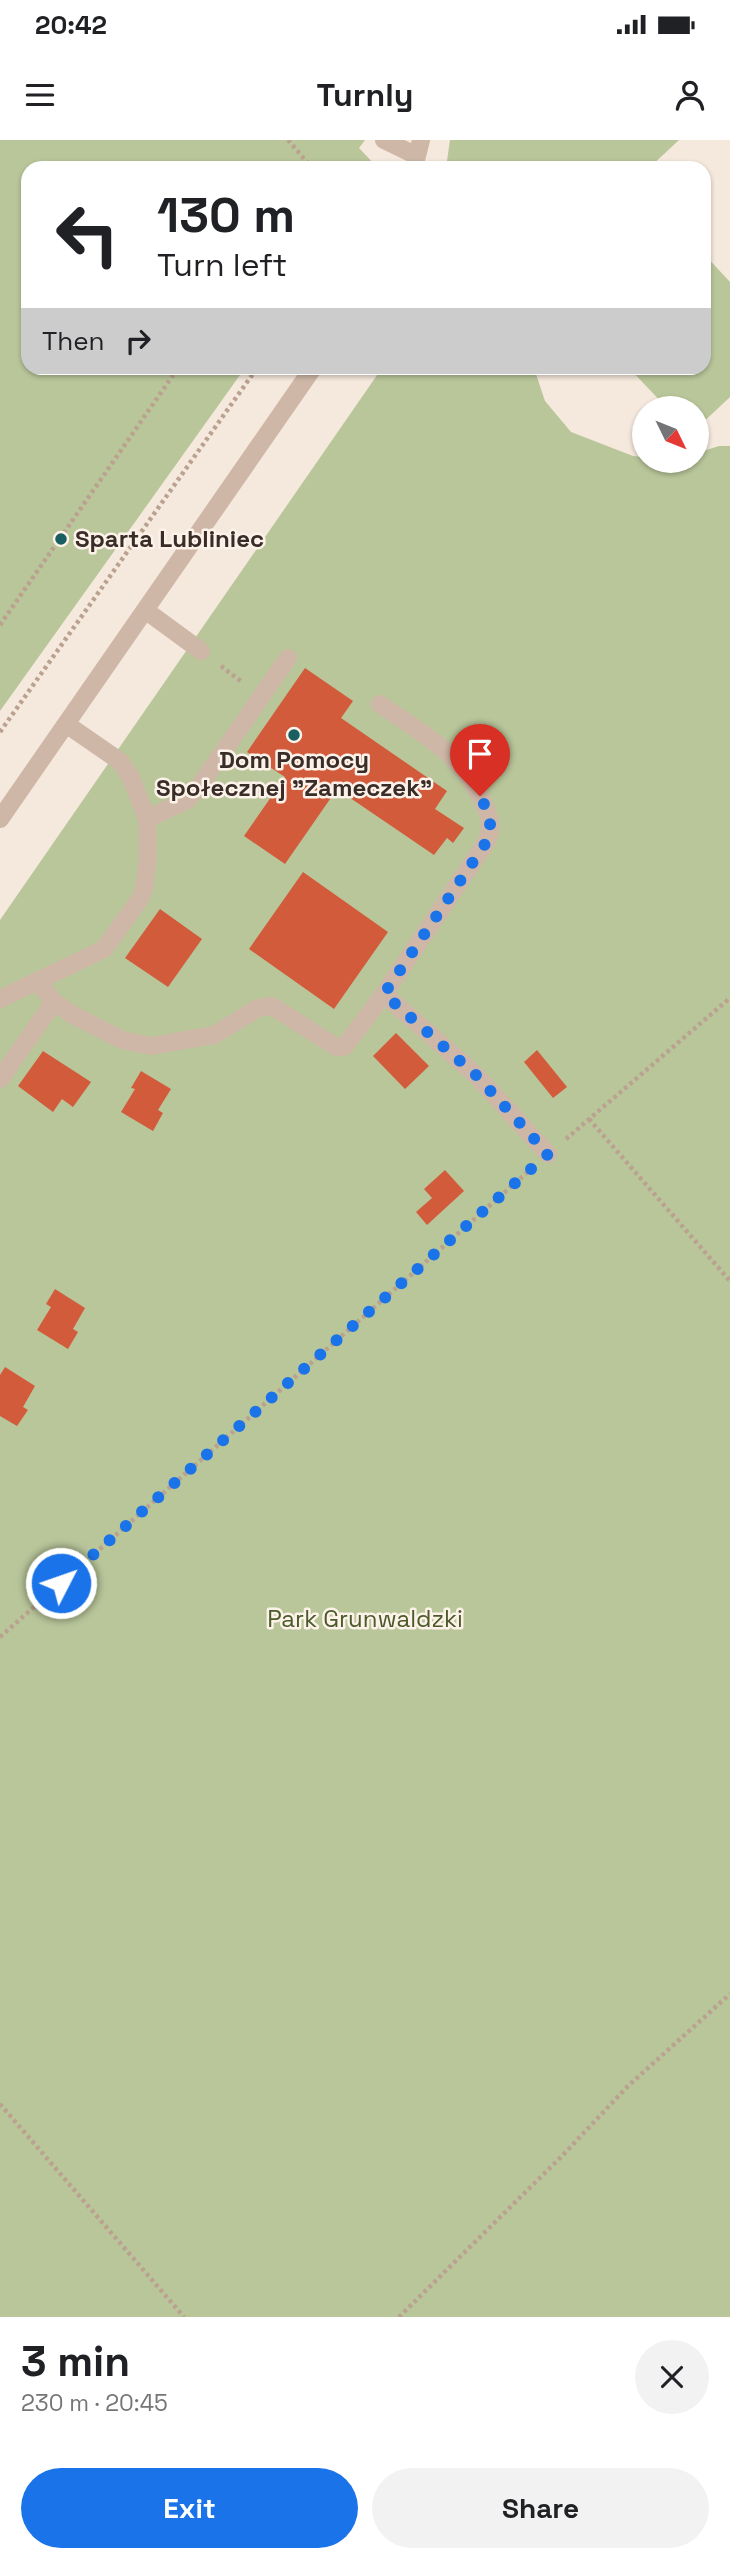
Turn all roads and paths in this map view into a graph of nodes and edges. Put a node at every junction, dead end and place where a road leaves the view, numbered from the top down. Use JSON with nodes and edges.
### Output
{"nodes":[{"id":1,"x":288,"y":140,"type":"edge"},
{"id":2,"x":384,"y":140,"type":"edge"},
{"id":3,"x":417,"y":155,"type":"edge"},
{"id":4,"x":306,"y":161,"type":"edge"},
{"id":5,"x":173,"y":375,"type":"edge"},
{"id":6,"x":252,"y":375,"type":"edge"},
{"id":7,"x":308,"y":375,"type":"edge"},
{"id":8,"x":145,"y":610,"type":"junction"},
{"id":9,"x":0,"y":625,"type":"edge"},
{"id":10,"x":201,"y":651,"type":"joint"},
{"id":11,"x":288,"y":658,"type":"dead end"},
{"id":12,"x":261,"y":696,"type":"junction"},
{"id":13,"x":380,"y":704,"type":"dead end"},
{"id":14,"x":66,"y":724,"type":"junction"},
{"id":15,"x":0,"y":732,"type":"edge"},
{"id":16,"x":0,"y":819,"type":"edge"},
{"id":17,"x":147,"y":819,"type":"junction"},
{"id":18,"x":37,"y":981,"type":"junction"},
{"id":19,"x":384,"y":994,"type":"junction"},
{"id":20,"x":730,"y":998,"type":"edge"},
{"id":21,"x":0,"y":999,"type":"edge"},
{"id":22,"x":54,"y":1002,"type":"junction"},
{"id":23,"x":0,"y":1079,"type":"edge"},
{"id":24,"x":589,"y":1119,"type":"junction"},
{"id":25,"x":548,"y":1154,"type":"junction"},
{"id":26,"x":730,"y":1281,"type":"edge"},
{"id":27,"x":0,"y":1637,"type":"edge"},
{"id":28,"x":730,"y":1994,"type":"edge"},
{"id":29,"x":0,"y":2104,"type":"edge"},
{"id":30,"x":184,"y":2317,"type":"edge"},
{"id":31,"x":399,"y":2317,"type":"edge"}],
"edges":[{"from":1,"to":4,"type":"path"},
{"from":2,"to":3,"type":"street"},
{"from":5,"to":9,"type":"path"},
{"from":6,"to":15,"type":"path"},
{"from":7,"to":8,"type":"street"},
{"from":8,"to":10,"type":"street"},
{"from":8,"to":14,"type":"street"},
{"from":10,"to":12,"type":"path"},
{"from":11,"to":12,"type":"street"},
{"from":12,"to":17,"type":"street"},
{"from":13,"to":19,"type":"street"},
{"from":14,"to":16,"type":"street"},
{"from":14,"to":17,"type":"street"},
{"from":17,"to":18,"type":"street"},
{"from":18,"to":21,"type":"street"},
{"from":18,"to":22,"type":"street"},
{"from":19,"to":22,"type":"street"},
{"from":19,"to":25,"type":"street"},
{"from":20,"to":24,"type":"path"},
{"from":22,"to":23,"type":"street"},
{"from":24,"to":25,"type":"path"},
{"from":24,"to":26,"type":"path"},
{"from":25,"to":27,"type":"path"},
{"from":28,"to":31,"type":"path"},
{"from":29,"to":30,"type":"path"}]}
